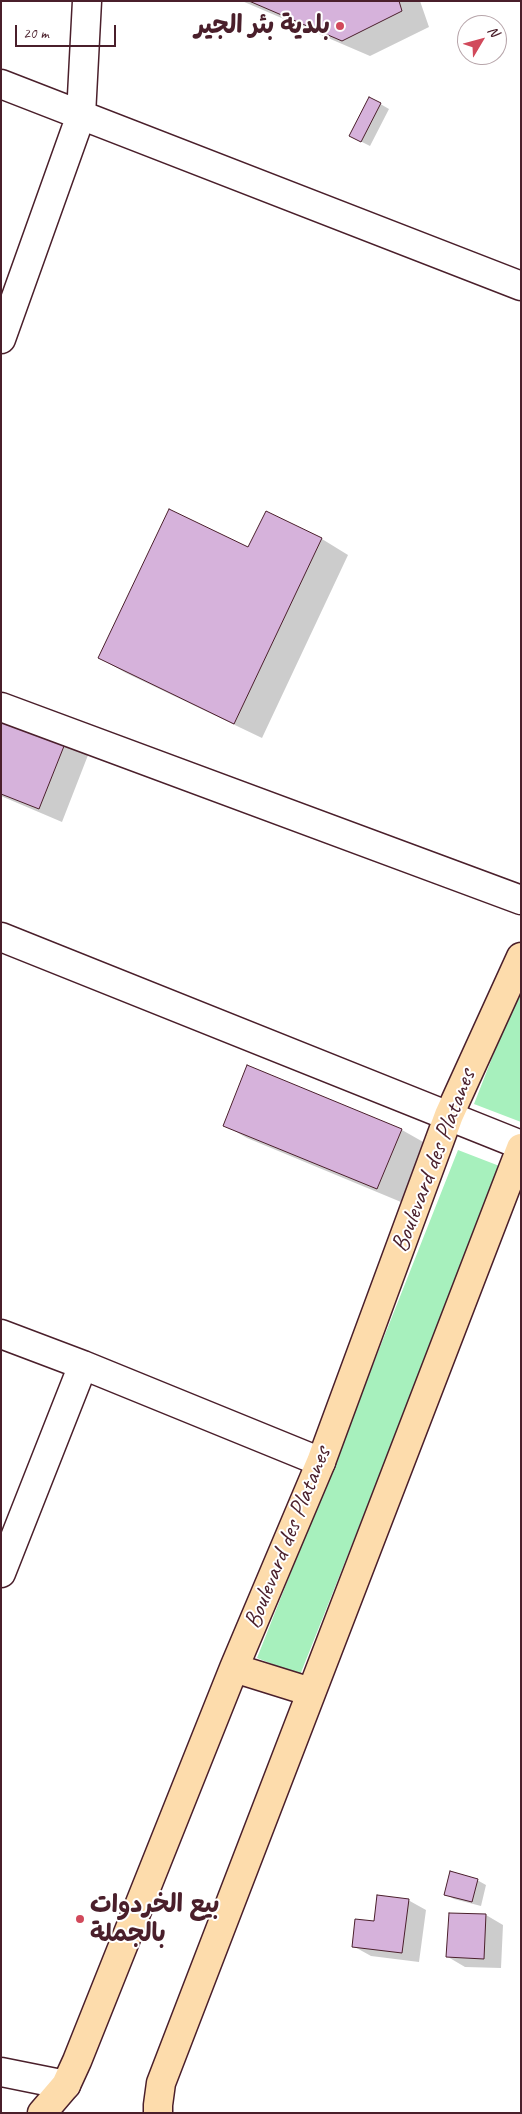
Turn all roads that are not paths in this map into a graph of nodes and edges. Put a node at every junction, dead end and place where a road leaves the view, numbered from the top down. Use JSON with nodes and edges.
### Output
{"nodes":[{"id":1,"x":87,"y":1,"type":"edge"},
{"id":2,"x":1,"y":84,"type":"edge"},
{"id":3,"x":81,"y":115,"type":"junction"},
{"id":4,"x":521,"y":286,"type":"edge"},
{"id":5,"x":1,"y":339,"type":"edge"},
{"id":6,"x":1,"y":707,"type":"edge"},
{"id":7,"x":521,"y":900,"type":"edge"},
{"id":8,"x":1,"y":938,"type":"edge"},
{"id":9,"x":521,"y":957,"type":"edge"},
{"id":10,"x":449,"y":1115,"type":"junction"},
{"id":11,"x":521,"y":1146,"type":"edge"},
{"id":12,"x":1,"y":1334,"type":"edge"},
{"id":13,"x":83,"y":1365,"type":"junction"},
{"id":14,"x":321,"y":1462,"type":"junction"},
{"id":15,"x":8,"y":1541,"type":"edge"},
{"id":16,"x":1,"y":1573,"type":"edge"},
{"id":17,"x":234,"y":1668,"type":"junction"},
{"id":18,"x":311,"y":1692,"type":"junction"},
{"id":19,"x":1,"y":2072,"type":"edge"},
{"id":20,"x":66,"y":2085,"type":"junction"},
{"id":21,"x":42,"y":2113,"type":"edge"},
{"id":22,"x":158,"y":2113,"type":"edge"}],
"edges":[{"from":1,"to":3,"type":"street"},
{"from":2,"to":3,"type":"street"},
{"from":3,"to":4,"type":"street"},
{"from":3,"to":5,"type":"street"},
{"from":6,"to":7,"type":"street"},
{"from":8,"to":10,"type":"street"},
{"from":9,"to":10,"type":"main road","name":"Boulevard des Platanes"},
{"from":10,"to":11,"type":"street"},
{"from":10,"to":14,"type":"main road","name":"Boulevard des Platanes"},
{"from":11,"to":18,"type":"main road"},
{"from":12,"to":13,"type":"street"},
{"from":13,"to":14,"type":"street"},
{"from":13,"to":15,"type":"street"},
{"from":14,"to":17,"type":"main road","name":"Boulevard des Platanes"},
{"from":15,"to":16,"type":"street"},
{"from":17,"to":18,"type":"main road"},
{"from":17,"to":20,"type":"main road","name":"Boulevard des Platanes"},
{"from":18,"to":22,"type":"main road"},
{"from":19,"to":20,"type":"street"},
{"from":20,"to":21,"type":"main road","name":"Boulevard des Platanes"}]}
